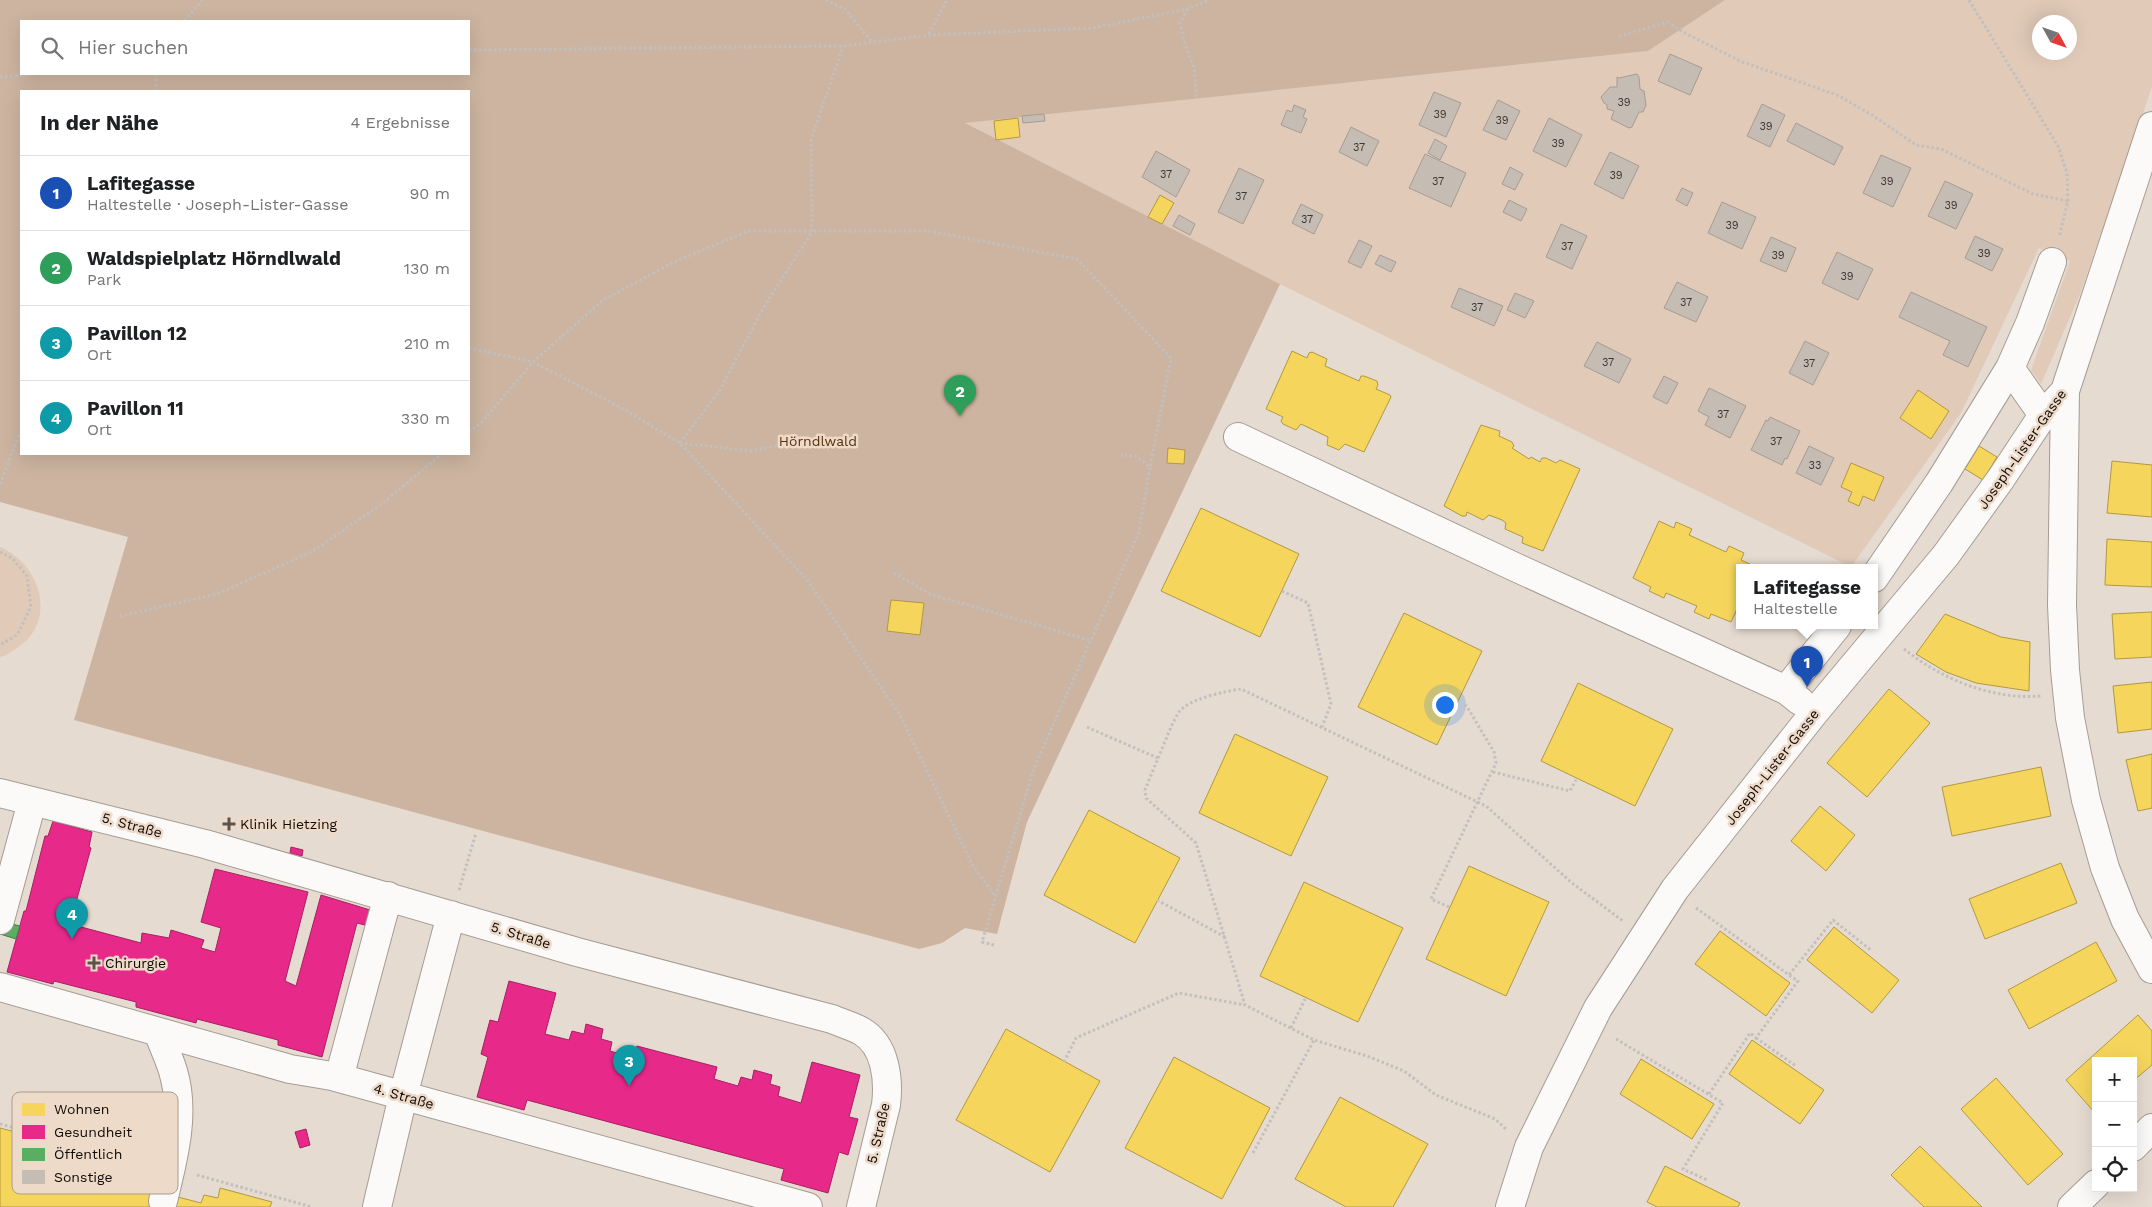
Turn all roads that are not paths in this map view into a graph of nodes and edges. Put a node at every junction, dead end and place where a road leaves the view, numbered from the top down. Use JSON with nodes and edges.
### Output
{"nodes":[{"id":1,"x":2152,"y":126,"type":"edge"},
{"id":2,"x":2052,"y":262,"type":"road end"},
{"id":3,"x":2010,"y":368,"type":"junction"},
{"id":4,"x":2065,"y":391,"type":"junction"},
{"id":5,"x":2043,"y":415,"type":"junction"},
{"id":6,"x":1238,"y":437,"type":"dead end"},
{"id":7,"x":1878,"y":572,"type":"edge"},
{"id":8,"x":1835,"y":629,"type":"edge"},
{"id":9,"x":1786,"y":690,"type":"junction"},
{"id":10,"x":1814,"y":713,"type":"junction"},
{"id":11,"x":0,"y":793,"type":"edge"},
{"id":12,"x":32,"y":802,"type":"junction"},
{"id":13,"x":388,"y":896,"type":"junction"},
{"id":14,"x":451,"y":914,"type":"junction"},
{"id":15,"x":0,"y":920,"type":"edge"},
{"id":16,"x":2152,"y":969,"type":"edge"},
{"id":17,"x":0,"y":987,"type":"edge"},
{"id":18,"x":158,"y":1032,"type":"junction"},
{"id":19,"x":339,"y":1078,"type":"junction"},
{"id":20,"x":177,"y":1092,"type":"edge"},
{"id":21,"x":403,"y":1096,"type":"junction"},
{"id":22,"x":2152,"y":1128,"type":"edge"},
{"id":23,"x":2137,"y":1143,"type":"edge"},
{"id":24,"x":2092,"y":1188,"type":"edge"},
{"id":25,"x":164,"y":1194,"type":"edge"},
{"id":26,"x":163,"y":1201,"type":"dead end"},
{"id":27,"x":377,"y":1207,"type":"edge"},
{"id":28,"x":808,"y":1207,"type":"edge"},
{"id":29,"x":861,"y":1207,"type":"edge"},
{"id":30,"x":1510,"y":1207,"type":"edge"},
{"id":31,"x":2072,"y":1207,"type":"edge"}],
"edges":[{"from":1,"to":4,"type":"street","name":"Joseph-Lister-Gasse"},
{"from":2,"to":3,"type":"street"},
{"from":3,"to":5,"type":"street"},
{"from":3,"to":7,"type":"street"},
{"from":4,"to":5,"type":"street","name":"Joseph-Lister-Gasse"},
{"from":4,"to":16,"type":"street"},
{"from":5,"to":10,"type":"street","name":"Joseph-Lister-Gasse"},
{"from":6,"to":9,"type":"street"},
{"from":8,"to":9,"type":"street"},
{"from":9,"to":10,"type":"street"},
{"from":10,"to":30,"type":"street","name":"Joseph-Lister-Gasse"},
{"from":11,"to":12,"type":"street","name":"5. Straße"},
{"from":12,"to":13,"type":"street","name":"5. Straße"},
{"from":12,"to":15,"type":"street"},
{"from":13,"to":14,"type":"street","name":"5. Straße"},
{"from":13,"to":19,"type":"street"},
{"from":14,"to":21,"type":"street"},
{"from":14,"to":29,"type":"street","name":"5. Straße"},
{"from":17,"to":18,"type":"street","name":"4. Straße"},
{"from":18,"to":19,"type":"street","name":"4. Straße"},
{"from":18,"to":20,"type":"street"},
{"from":19,"to":21,"type":"street","name":"4. Straße"},
{"from":21,"to":27,"type":"street"},
{"from":21,"to":28,"type":"street","name":"4. Straße"},
{"from":22,"to":23,"type":"street"},
{"from":24,"to":31,"type":"street"},
{"from":25,"to":26,"type":"street"}]}
